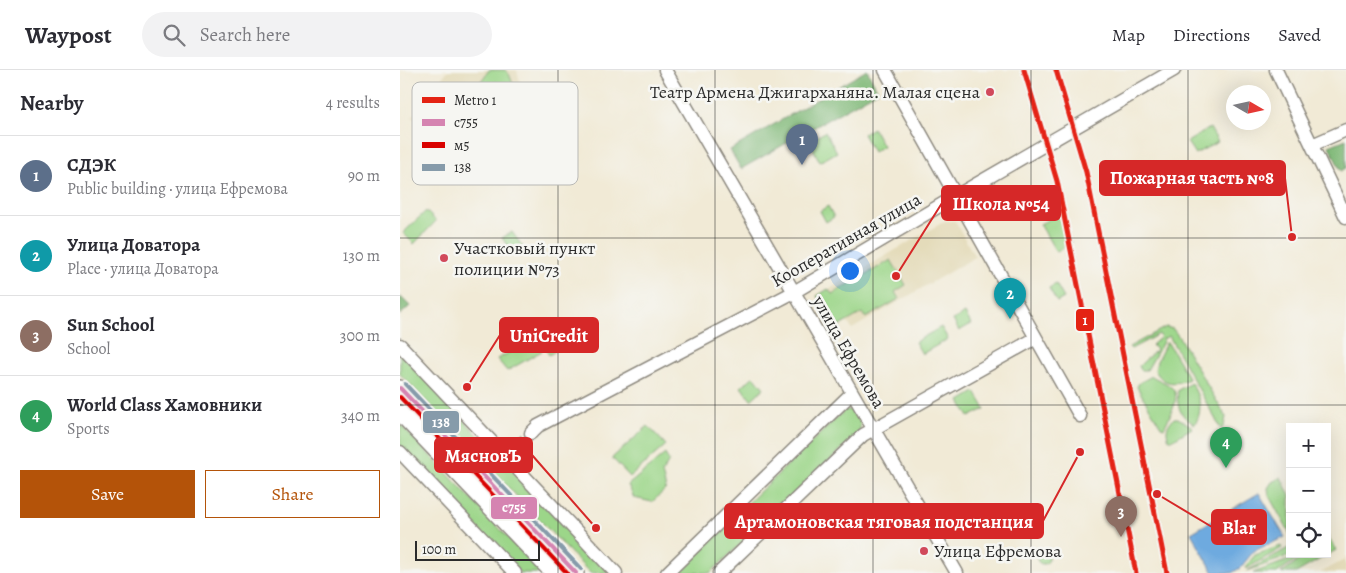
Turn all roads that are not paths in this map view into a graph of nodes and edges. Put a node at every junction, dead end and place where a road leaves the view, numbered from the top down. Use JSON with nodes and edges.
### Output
{"nodes":[{"id":1,"x":665,"y":70,"type":"edge"},
{"id":2,"x":885,"y":70,"type":"edge"},
{"id":3,"x":1174,"y":70,"type":"edge"},
{"id":4,"x":1276,"y":70,"type":"edge"},
{"id":5,"x":1346,"y":130,"type":"edge"},
{"id":6,"x":1312,"y":146,"type":"junction"},
{"id":7,"x":956,"y":196,"type":"junction"},
{"id":8,"x":1346,"y":217,"type":"edge"},
{"id":9,"x":794,"y":292,"type":"junction"},
{"id":10,"x":1036,"y":338,"type":"junction"},
{"id":11,"x":400,"y":345,"type":"edge"},
{"id":12,"x":400,"y":388,"type":"edge"},
{"id":13,"x":852,"y":393,"type":"junction"},
{"id":14,"x":400,"y":413,"type":"edge"},
{"id":15,"x":1080,"y":416,"type":"dead end"},
{"id":16,"x":873,"y":429,"type":"junction"},
{"id":17,"x":530,"y":433,"type":"tunnel mouth"},
{"id":18,"x":516,"y":446,"type":"tunnel mouth"},
{"id":19,"x":400,"y":452,"type":"edge"},
{"id":20,"x":506,"y":457,"type":"junction"},
{"id":21,"x":515,"y":573,"type":"edge"},
{"id":22,"x":553,"y":573,"type":"edge"},
{"id":23,"x":576,"y":573,"type":"edge"},
{"id":24,"x":616,"y":573,"type":"edge"},
{"id":25,"x":667,"y":573,"type":"edge"},
{"id":26,"x":719,"y":573,"type":"edge"},
{"id":27,"x":958,"y":573,"type":"edge"}],
"edges":[{"from":1,"to":9,"type":"street","name":"улица Ефремова"},
{"from":2,"to":7,"type":"street"},
{"from":3,"to":7,"type":"street","name":"Кооперативная улица"},
{"from":4,"to":6,"type":"street"},
{"from":5,"to":6,"type":"street"},
{"from":6,"to":8,"type":"street"},
{"from":7,"to":9,"type":"street","name":"Кооперативная улица"},
{"from":7,"to":10,"type":"street"},
{"from":9,"to":13,"type":"street","name":"улица Ефремова"},
{"from":9,"to":17,"type":"street","name":"Кооперативная улица"},
{"from":10,"to":15,"type":"street"},
{"from":10,"to":16,"type":"street"},
{"from":11,"to":20,"type":"street"},
{"from":12,"to":23,"type":"main road"},
{"from":13,"to":16,"type":"street","name":"улица Ефремова"},
{"from":13,"to":25,"type":"street"},
{"from":14,"to":22,"type":"main road"},
{"from":16,"to":26,"type":"street"},
{"from":16,"to":27,"type":"street","name":"улица Ефремова"},
{"from":18,"to":20,"type":"street"},
{"from":19,"to":21,"type":"street"},
{"from":20,"to":24,"type":"street"}]}
